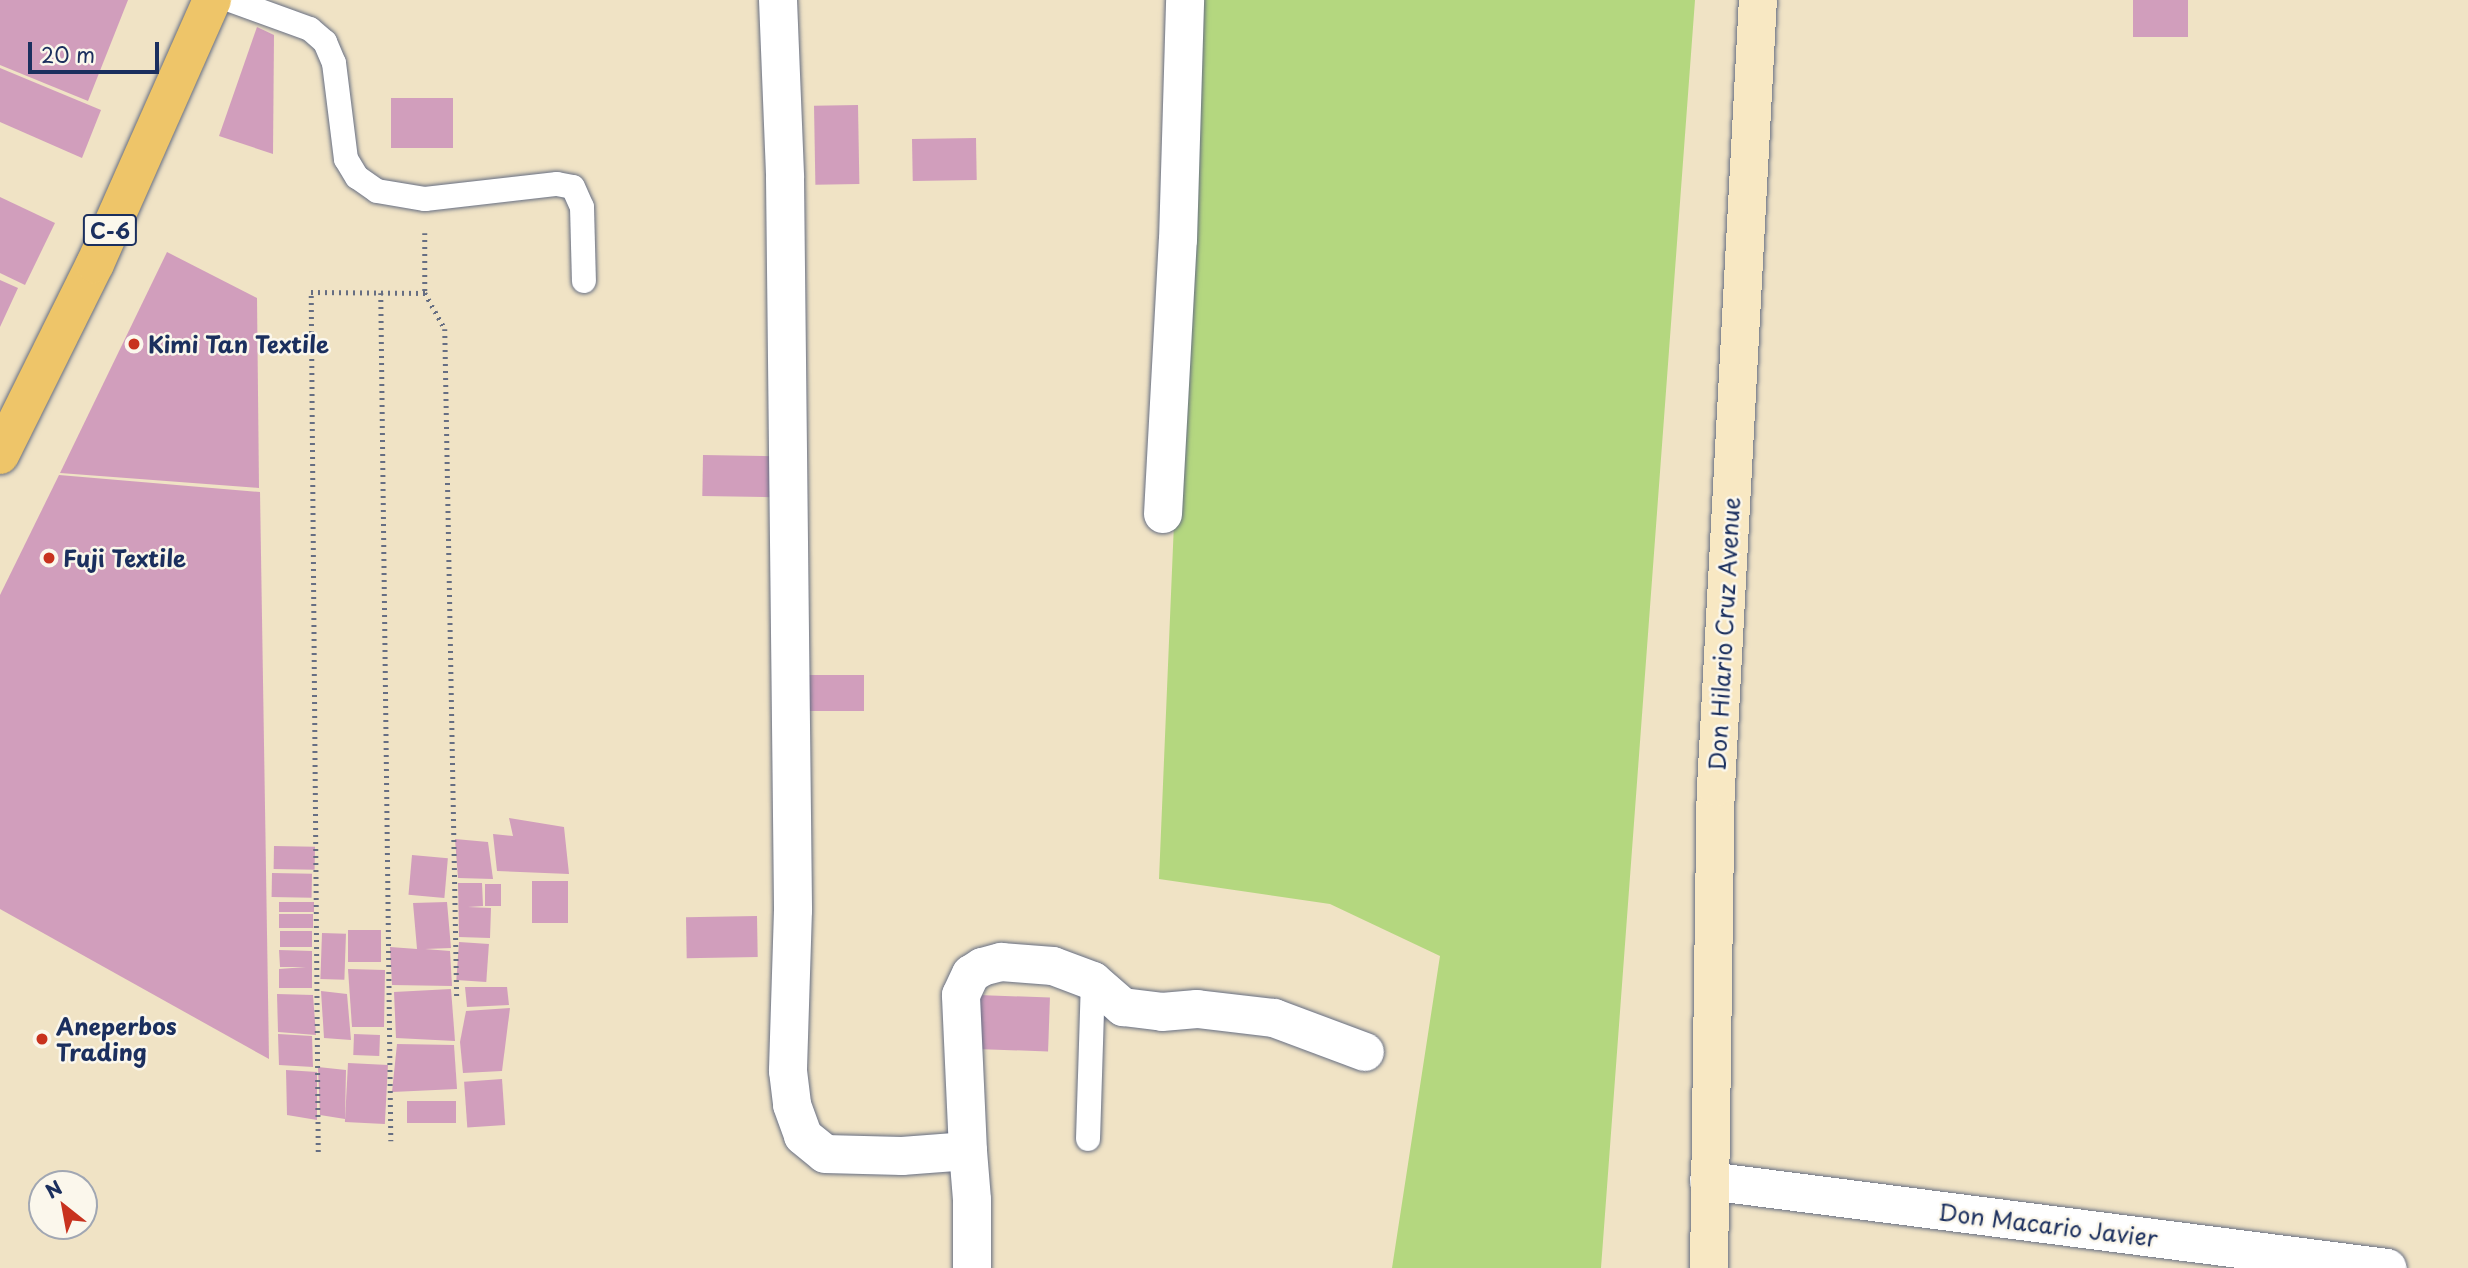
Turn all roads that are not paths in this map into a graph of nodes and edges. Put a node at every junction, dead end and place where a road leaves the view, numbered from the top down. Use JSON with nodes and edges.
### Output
{"nodes":[{"id":1,"x":212,"y":0,"type":"edge"},
{"id":2,"x":230,"y":0,"type":"edge"},
{"id":3,"x":778,"y":0,"type":"edge"},
{"id":4,"x":1185,"y":0,"type":"edge"},
{"id":5,"x":1758,"y":0,"type":"edge"},
{"id":6,"x":584,"y":281,"type":"dead end"},
{"id":7,"x":3,"y":443,"type":"edge"},
{"id":8,"x":1163,"y":514,"type":"dead end"},
{"id":9,"x":1093,"y":981,"type":"junction"},
{"id":10,"x":1365,"y":1052,"type":"dead end"},
{"id":11,"x":1088,"y":1139,"type":"dead end"},
{"id":12,"x":968,"y":1151,"type":"junction"},
{"id":13,"x":1709,"y":1181,"type":"junction"},
{"id":14,"x":972,"y":1268,"type":"edge"},
{"id":15,"x":1709,"y":1268,"type":"edge"},
{"id":16,"x":2387,"y":1268,"type":"edge"}],
"edges":[{"from":1,"to":7,"type":"main road","number":"C-6"},
{"from":2,"to":6,"type":"lane"},
{"from":3,"to":12,"type":"street"},
{"from":4,"to":8,"type":"street"},
{"from":5,"to":13,"type":"street","name":"Don Hilario Cruz Avenue"},
{"from":9,"to":10,"type":"street"},
{"from":9,"to":11,"type":"lane"},
{"from":9,"to":12,"type":"street"},
{"from":12,"to":14,"type":"street"},
{"from":13,"to":15,"type":"street","name":"Don Hilario Cruz Avenue"},
{"from":13,"to":16,"type":"street","name":"Don Macario Javier"}]}
